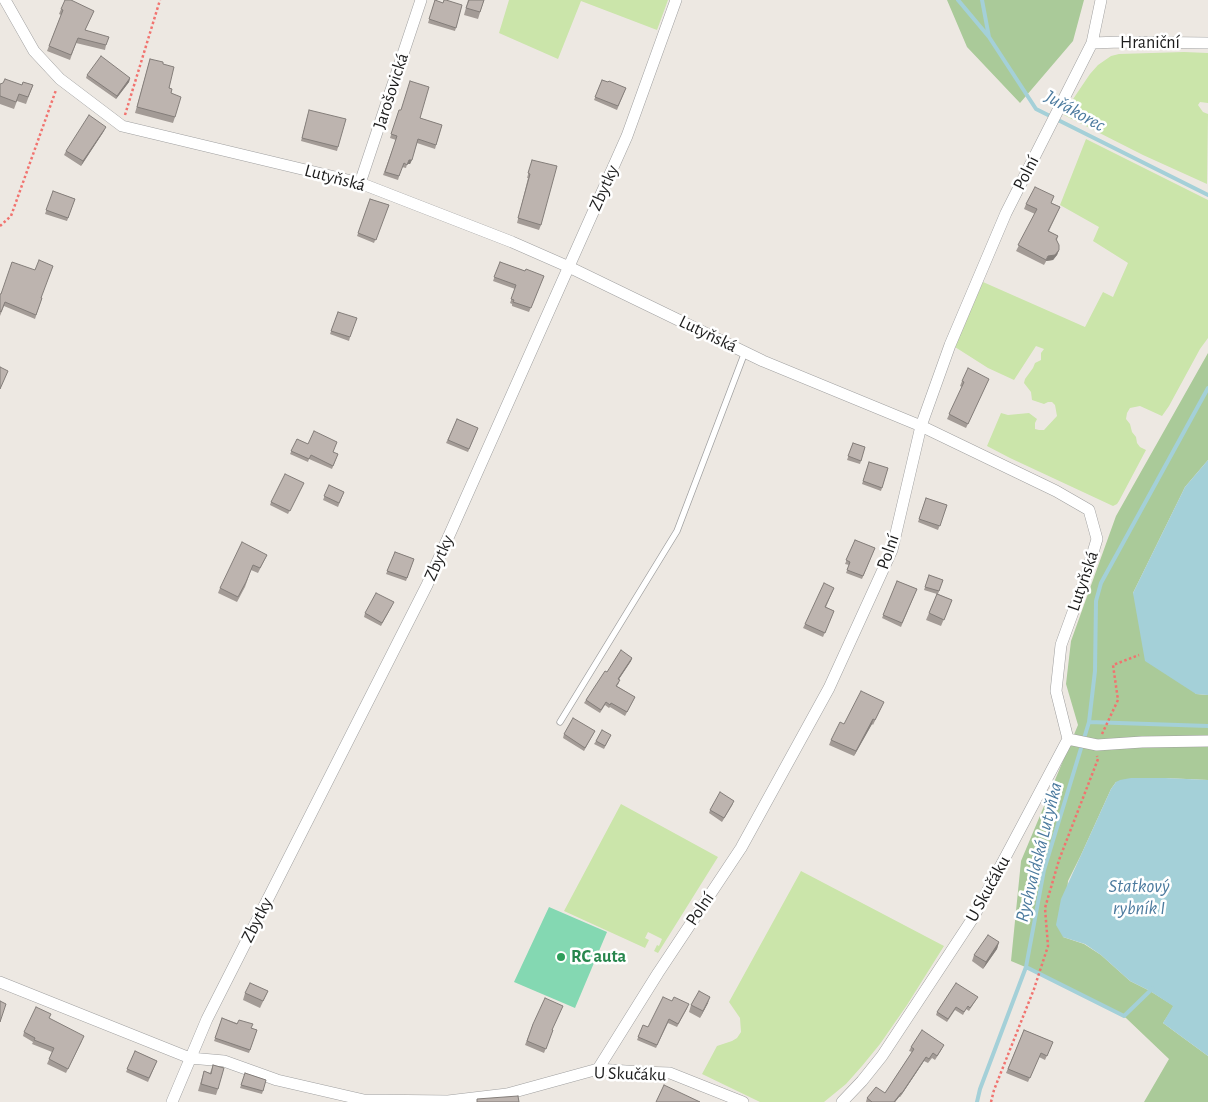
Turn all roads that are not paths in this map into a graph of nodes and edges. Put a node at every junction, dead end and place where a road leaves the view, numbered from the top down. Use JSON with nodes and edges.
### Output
{"nodes":[{"id":1,"x":5,"y":0,"type":"edge"},
{"id":2,"x":421,"y":0,"type":"edge"},
{"id":3,"x":676,"y":0,"type":"edge"},
{"id":4,"x":1101,"y":0,"type":"edge"},
{"id":5,"x":1092,"y":43,"type":"junction"},
{"id":6,"x":1208,"y":43,"type":"edge"},
{"id":7,"x":360,"y":183,"type":"junction"},
{"id":8,"x":569,"y":267,"type":"junction"},
{"id":9,"x":745,"y":352,"type":"junction"},
{"id":10,"x":921,"y":426,"type":"junction"},
{"id":11,"x":560,"y":722,"type":"dead end"},
{"id":12,"x":1068,"y":739,"type":"junction"},
{"id":13,"x":1208,"y":741,"type":"edge"},
{"id":14,"x":0,"y":982,"type":"edge"},
{"id":15,"x":190,"y":1058,"type":"junction"},
{"id":16,"x":598,"y":1069,"type":"junction"},
{"id":17,"x":172,"y":1102,"type":"edge"},
{"id":18,"x":743,"y":1102,"type":"edge"},
{"id":19,"x":842,"y":1102,"type":"edge"}],
"edges":[{"from":1,"to":7,"type":"street","name":"Lutyňská"},
{"from":2,"to":7,"type":"street","name":"Jarošovická"},
{"from":3,"to":8,"type":"street","name":"Zbytky"},
{"from":4,"to":5,"type":"street","name":"Polní"},
{"from":5,"to":6,"type":"street","name":"Hraniční"},
{"from":5,"to":10,"type":"street","name":"Polní"},
{"from":7,"to":8,"type":"street","name":"Lutyňská"},
{"from":8,"to":9,"type":"street","name":"Lutyňská"},
{"from":8,"to":15,"type":"street","name":"Zbytky"},
{"from":9,"to":10,"type":"street","name":"Lutyňská"},
{"from":9,"to":11,"type":"lane"},
{"from":10,"to":12,"type":"street","name":"Lutyňská"},
{"from":10,"to":16,"type":"street","name":"Polní"},
{"from":12,"to":13,"type":"street"},
{"from":12,"to":19,"type":"street","name":"U Skučáku"},
{"from":14,"to":15,"type":"street","name":"U Skučáku"},
{"from":15,"to":16,"type":"street","name":"U Skučáku"},
{"from":15,"to":17,"type":"street","name":"Zbytky"},
{"from":16,"to":18,"type":"street","name":"U Skučáku"}]}
